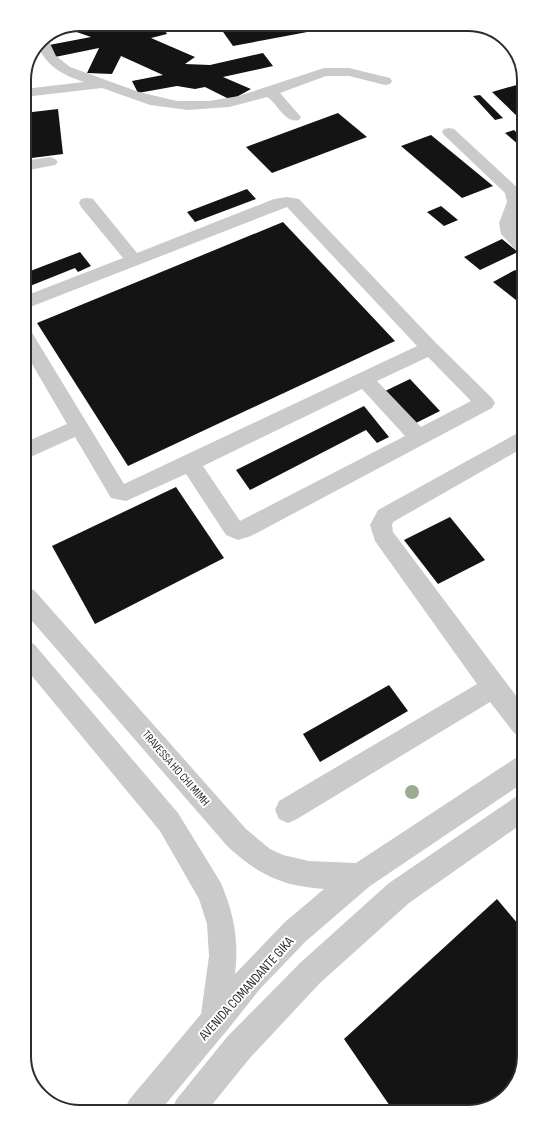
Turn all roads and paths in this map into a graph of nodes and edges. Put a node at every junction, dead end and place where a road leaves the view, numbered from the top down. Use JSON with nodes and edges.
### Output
{"nodes":[{"id":1,"x":45,"y":46,"type":"edge"},
{"id":2,"x":385,"y":81,"type":"dead end"},
{"id":3,"x":103,"y":85,"type":"junction"},
{"id":4,"x":31,"y":92,"type":"edge"},
{"id":5,"x":269,"y":92,"type":"junction"},
{"id":6,"x":294,"y":117,"type":"dead end"},
{"id":7,"x":449,"y":132,"type":"dead end"},
{"id":8,"x":50,"y":162,"type":"dead end"},
{"id":9,"x":31,"y":165,"type":"edge"},
{"id":10,"x":87,"y":203,"type":"dead end"},
{"id":11,"x":517,"y":241,"type":"edge"},
{"id":12,"x":134,"y":260,"type":"junction"},
{"id":13,"x":31,"y":301,"type":"edge"},
{"id":14,"x":31,"y":346,"type":"edge"},
{"id":15,"x":430,"y":348,"type":"junction"},
{"id":16,"x":364,"y":379,"type":"junction"},
{"id":17,"x":79,"y":427,"type":"junction"},
{"id":18,"x":419,"y":438,"type":"junction"},
{"id":19,"x":517,"y":442,"type":"edge"},
{"id":20,"x":31,"y":449,"type":"edge"},
{"id":21,"x":189,"y":462,"type":"junction"},
{"id":22,"x":31,"y":603,"type":"edge"},
{"id":23,"x":31,"y":658,"type":"edge"},
{"id":24,"x":493,"y":687,"type":"junction"},
{"id":25,"x":517,"y":717,"type":"edge"},
{"id":26,"x":517,"y":772,"type":"edge"},
{"id":27,"x":288,"y":810,"type":"dead end"},
{"id":28,"x":517,"y":811,"type":"edge"},
{"id":29,"x":360,"y":876,"type":"junction"},
{"id":30,"x":215,"y":1022,"type":"junction"},
{"id":31,"x":145,"y":1105,"type":"edge"},
{"id":32,"x":192,"y":1105,"type":"edge"}],
"edges":[{"from":1,"to":3,"type":"street"},
{"from":2,"to":5,"type":"street"},
{"from":3,"to":4,"type":"street"},
{"from":3,"to":5,"type":"street"},
{"from":5,"to":6,"type":"street"},
{"from":7,"to":11,"type":"street"},
{"from":8,"to":9,"type":"street"},
{"from":10,"to":12,"type":"street"},
{"from":12,"to":13,"type":"street"},
{"from":12,"to":15,"type":"street"},
{"from":14,"to":17,"type":"street"},
{"from":15,"to":16,"type":"street"},
{"from":15,"to":18,"type":"street"},
{"from":16,"to":18,"type":"street"},
{"from":16,"to":21,"type":"street"},
{"from":17,"to":20,"type":"street"},
{"from":17,"to":21,"type":"street"},
{"from":18,"to":21,"type":"street"},
{"from":19,"to":24,"type":"street"},
{"from":22,"to":29,"type":"street","name":"TRAVESSA HO CHI MIMH"},
{"from":23,"to":30,"type":"street"},
{"from":24,"to":25,"type":"street"},
{"from":24,"to":27,"type":"street"},
{"from":26,"to":29,"type":"street","name":"AVENIDA COMANDANTE GIKA"},
{"from":28,"to":32,"type":"street"},
{"from":29,"to":30,"type":"street","name":"AVENIDA COMANDANTE GIKA"},
{"from":30,"to":31,"type":"street","name":"AVENIDA COMANDANTE GIKA"}]}
